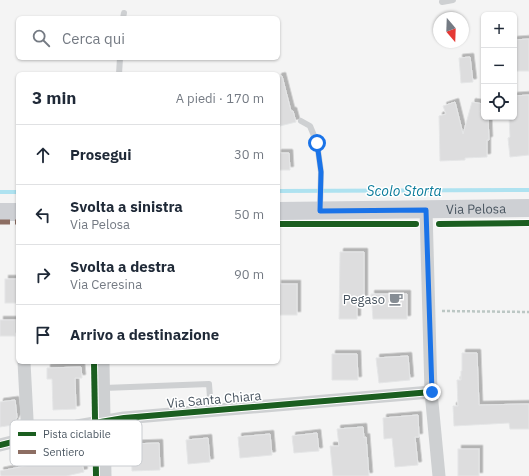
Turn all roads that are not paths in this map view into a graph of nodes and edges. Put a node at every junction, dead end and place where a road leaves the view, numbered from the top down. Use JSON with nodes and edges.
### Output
{"nodes":[{"id":1,"x":453,"y":0,"type":"edge"},
{"id":2,"x":442,"y":2,"type":"dead end"},
{"id":3,"x":120,"y":60,"type":"edge"},
{"id":4,"x":119,"y":72,"type":"edge"},
{"id":5,"x":301,"y":121,"type":"dead end"},
{"id":6,"x":320,"y":203,"type":"junction"},
{"id":7,"x":529,"y":208,"type":"edge"},
{"id":8,"x":426,"y":210,"type":"junction"},
{"id":9,"x":280,"y":211,"type":"edge"},
{"id":10,"x":0,"y":212,"type":"edge"},
{"id":11,"x":16,"y":212,"type":"edge"},
{"id":12,"x":24,"y":364,"type":"edge"},
{"id":13,"x":103,"y":364,"type":"edge"},
{"id":14,"x":104,"y":388,"type":"junction"},
{"id":15,"x":432,"y":392,"type":"junction"},
{"id":16,"x":211,"y":411,"type":"junction"},
{"id":17,"x":27,"y":420,"type":"edge"},
{"id":18,"x":105,"y":420,"type":"edge"},
{"id":19,"x":111,"y":420,"type":"edge"},
{"id":20,"x":10,"y":442,"type":"edge"},
{"id":21,"x":0,"y":445,"type":"edge"},
{"id":22,"x":439,"y":476,"type":"edge"}],
"edges":[{"from":1,"to":2,"type":"lane"},
{"from":3,"to":4,"type":"lane"},
{"from":5,"to":6,"type":"lane"},
{"from":6,"to":8,"type":"main road","name":"Via Pelosa"},
{"from":6,"to":9,"type":"main road","name":"Via Pelosa"},
{"from":7,"to":8,"type":"main road","name":"Via Pelosa"},
{"from":8,"to":15,"type":"street"},
{"from":10,"to":11,"type":"main road"},
{"from":12,"to":17,"type":"street"},
{"from":13,"to":14,"type":"street"},
{"from":14,"to":16,"type":"lane"},
{"from":14,"to":18,"type":"street"},
{"from":15,"to":16,"type":"street","name":"Via Santa Chiara"},
{"from":15,"to":22,"type":"street"},
{"from":16,"to":19,"type":"street","name":"Via Santa Chiara"},
{"from":20,"to":21,"type":"street","name":"Via Santa Chiara"}]}
